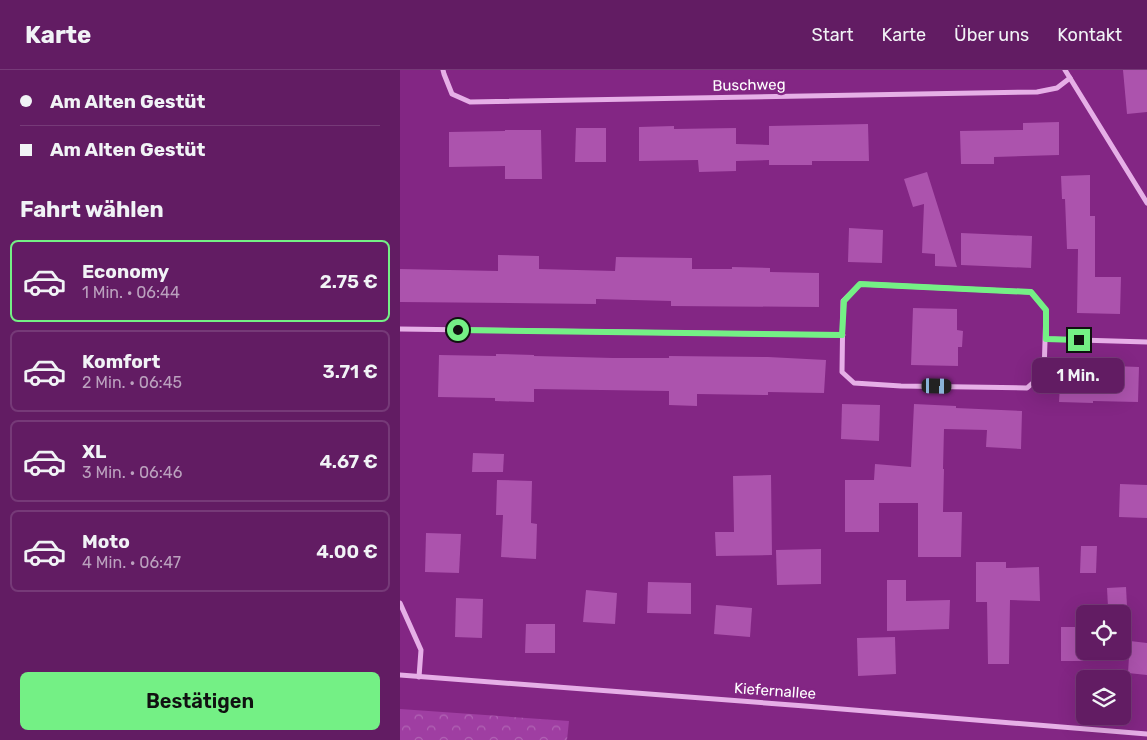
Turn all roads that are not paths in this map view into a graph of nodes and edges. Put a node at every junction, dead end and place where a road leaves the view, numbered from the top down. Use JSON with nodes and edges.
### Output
{"nodes":[{"id":1,"x":444,"y":70,"type":"edge"},
{"id":2,"x":1065,"y":70,"type":"edge"},
{"id":3,"x":1070,"y":78,"type":"junction"},
{"id":4,"x":1147,"y":203,"type":"edge"},
{"id":5,"x":400,"y":329,"type":"edge"},
{"id":6,"x":842,"y":335,"type":"junction"},
{"id":7,"x":1046,"y":339,"type":"junction"},
{"id":8,"x":1147,"y":342,"type":"edge"},
{"id":9,"x":400,"y":603,"type":"edge"},
{"id":10,"x":400,"y":675,"type":"edge"},
{"id":11,"x":419,"y":676,"type":"junction"},
{"id":12,"x":1147,"y":734,"type":"edge"}],
"edges":[{"from":1,"to":3,"type":"street","name":"Buschweg"},
{"from":2,"to":3,"type":"street"},
{"from":3,"to":4,"type":"street"},
{"from":5,"to":6,"type":"street"},
{"from":6,"to":7,"type":"street"},
{"from":6,"to":7,"type":"street"},
{"from":7,"to":8,"type":"street"},
{"from":9,"to":11,"type":"street"},
{"from":10,"to":11,"type":"street","name":"Kiefernallee"},
{"from":11,"to":12,"type":"street","name":"Kiefernallee"}]}
